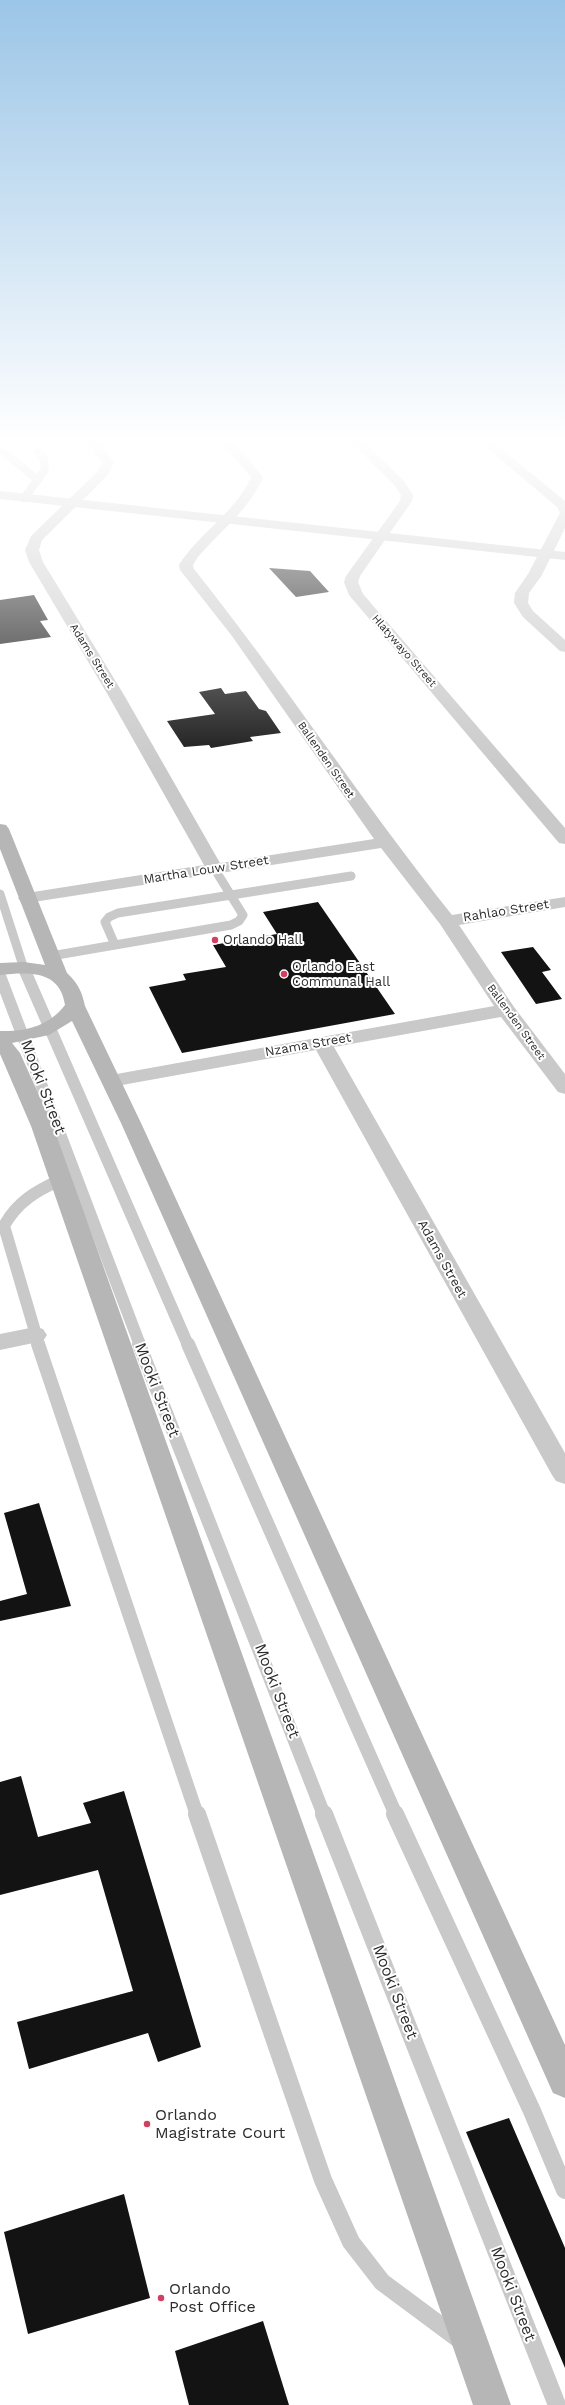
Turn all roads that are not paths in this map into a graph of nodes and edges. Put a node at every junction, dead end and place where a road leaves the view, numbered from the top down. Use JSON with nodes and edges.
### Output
{"nodes":[{"id":1,"x":32,"y":550,"type":"edge"},
{"id":2,"x":196,"y":550,"type":"edge"},
{"id":3,"x":371,"y":550,"type":"edge"},
{"id":4,"x":511,"y":550,"type":"edge"},
{"id":5,"x":548,"y":550,"type":"edge"},
{"id":6,"x":546,"y":554,"type":"junction"},
{"id":7,"x":565,"y":556,"type":"edge"},
{"id":8,"x":565,"y":648,"type":"edge"},
{"id":9,"x":0,"y":829,"type":"edge"},
{"id":10,"x":565,"y":839,"type":"edge"},
{"id":11,"x":385,"y":842,"type":"junction"},
{"id":12,"x":214,"y":868,"type":"junction"},
{"id":13,"x":351,"y":876,"type":"dead end"},
{"id":14,"x":0,"y":894,"type":"edge"},
{"id":15,"x":230,"y":895,"type":"junction"},
{"id":16,"x":26,"y":898,"type":"junction"},
{"id":17,"x":565,"y":902,"type":"edge"},
{"id":18,"x":447,"y":921,"type":"junction"},
{"id":19,"x":115,"y":945,"type":"junction"},
{"id":20,"x":51,"y":956,"type":"junction"},
{"id":21,"x":23,"y":967,"type":"junction"},
{"id":22,"x":0,"y":969,"type":"edge"},
{"id":23,"x":0,"y":976,"type":"edge"},
{"id":24,"x":59,"y":976,"type":"junction"},
{"id":25,"x":75,"y":1006,"type":"junction"},
{"id":26,"x":506,"y":1010,"type":"junction"},
{"id":27,"x":49,"y":1029,"type":"junction"},
{"id":28,"x":0,"y":1037,"type":"edge"},
{"id":29,"x":11,"y":1039,"type":"edge"},
{"id":30,"x":322,"y":1043,"type":"junction"},
{"id":31,"x":111,"y":1082,"type":"junction"},
{"id":32,"x":565,"y":1088,"type":"edge"},
{"id":33,"x":60,"y":1180,"type":"junction"},
{"id":34,"x":35,"y":1335,"type":"junction"},
{"id":35,"x":0,"y":1342,"type":"edge"},
{"id":36,"x":565,"y":1475,"type":"edge"},
{"id":37,"x":565,"y":2082,"type":"edge"},
{"id":38,"x":565,"y":2190,"type":"edge"},
{"id":39,"x":472,"y":2348,"type":"junction"},
{"id":40,"x":492,"y":2405,"type":"edge"},
{"id":41,"x":556,"y":2405,"type":"edge"}],
"edges":[{"from":1,"to":12,"type":"street","name":"Adams Street"},
{"from":2,"to":11,"type":"street","name":"Ballenden Street"},
{"from":3,"to":10,"type":"street","name":"Hlatywayo Street"},
{"from":4,"to":6,"type":"street"},
{"from":5,"to":6,"type":"street"},
{"from":6,"to":7,"type":"street"},
{"from":6,"to":8,"type":"street"},
{"from":9,"to":16,"type":"main road"},
{"from":11,"to":12,"type":"street","name":"Martha Louw Street"},
{"from":11,"to":18,"type":"street","name":"Ballenden Street"},
{"from":12,"to":15,"type":"lane"},
{"from":12,"to":16,"type":"street","name":"Martha Louw Street"},
{"from":13,"to":15,"type":"lane"},
{"from":14,"to":21,"type":"lane","name":"Mooki Street"},
{"from":15,"to":19,"type":"lane"},
{"from":15,"to":19,"type":"lane"},
{"from":16,"to":20,"type":"main road"},
{"from":17,"to":18,"type":"street","name":"Rahlao Street"},
{"from":18,"to":26,"type":"street","name":"Ballenden Street"},
{"from":19,"to":20,"type":"lane"},
{"from":20,"to":24,"type":"main road"},
{"from":21,"to":22,"type":"main road"},
{"from":21,"to":24,"type":"main road"},
{"from":21,"to":27,"type":"lane","name":"Mooki Street"},
{"from":23,"to":29,"type":"lane","name":"Mooki Street"},
{"from":24,"to":25,"type":"main road"},
{"from":25,"to":27,"type":"main road"},
{"from":25,"to":31,"type":"main road"},
{"from":26,"to":30,"type":"street","name":"Nzama Street"},
{"from":26,"to":32,"type":"street","name":"Ballenden Street"},
{"from":27,"to":29,"type":"main road"},
{"from":27,"to":38,"type":"lane","name":"Mooki Street"},
{"from":28,"to":29,"type":"main road"},
{"from":29,"to":33,"type":"main road","name":"Mooki Street"},
{"from":29,"to":41,"type":"lane","name":"Mooki Street"},
{"from":30,"to":31,"type":"street","name":"Nzama Street"},
{"from":30,"to":36,"type":"street","name":"Adams Street"},
{"from":31,"to":37,"type":"main road"},
{"from":33,"to":34,"type":"lane"},
{"from":33,"to":39,"type":"main road","name":"Mooki Street"},
{"from":34,"to":35,"type":"street"},
{"from":34,"to":39,"type":"lane"},
{"from":39,"to":40,"type":"main road","name":"Mooki Street"}]}
